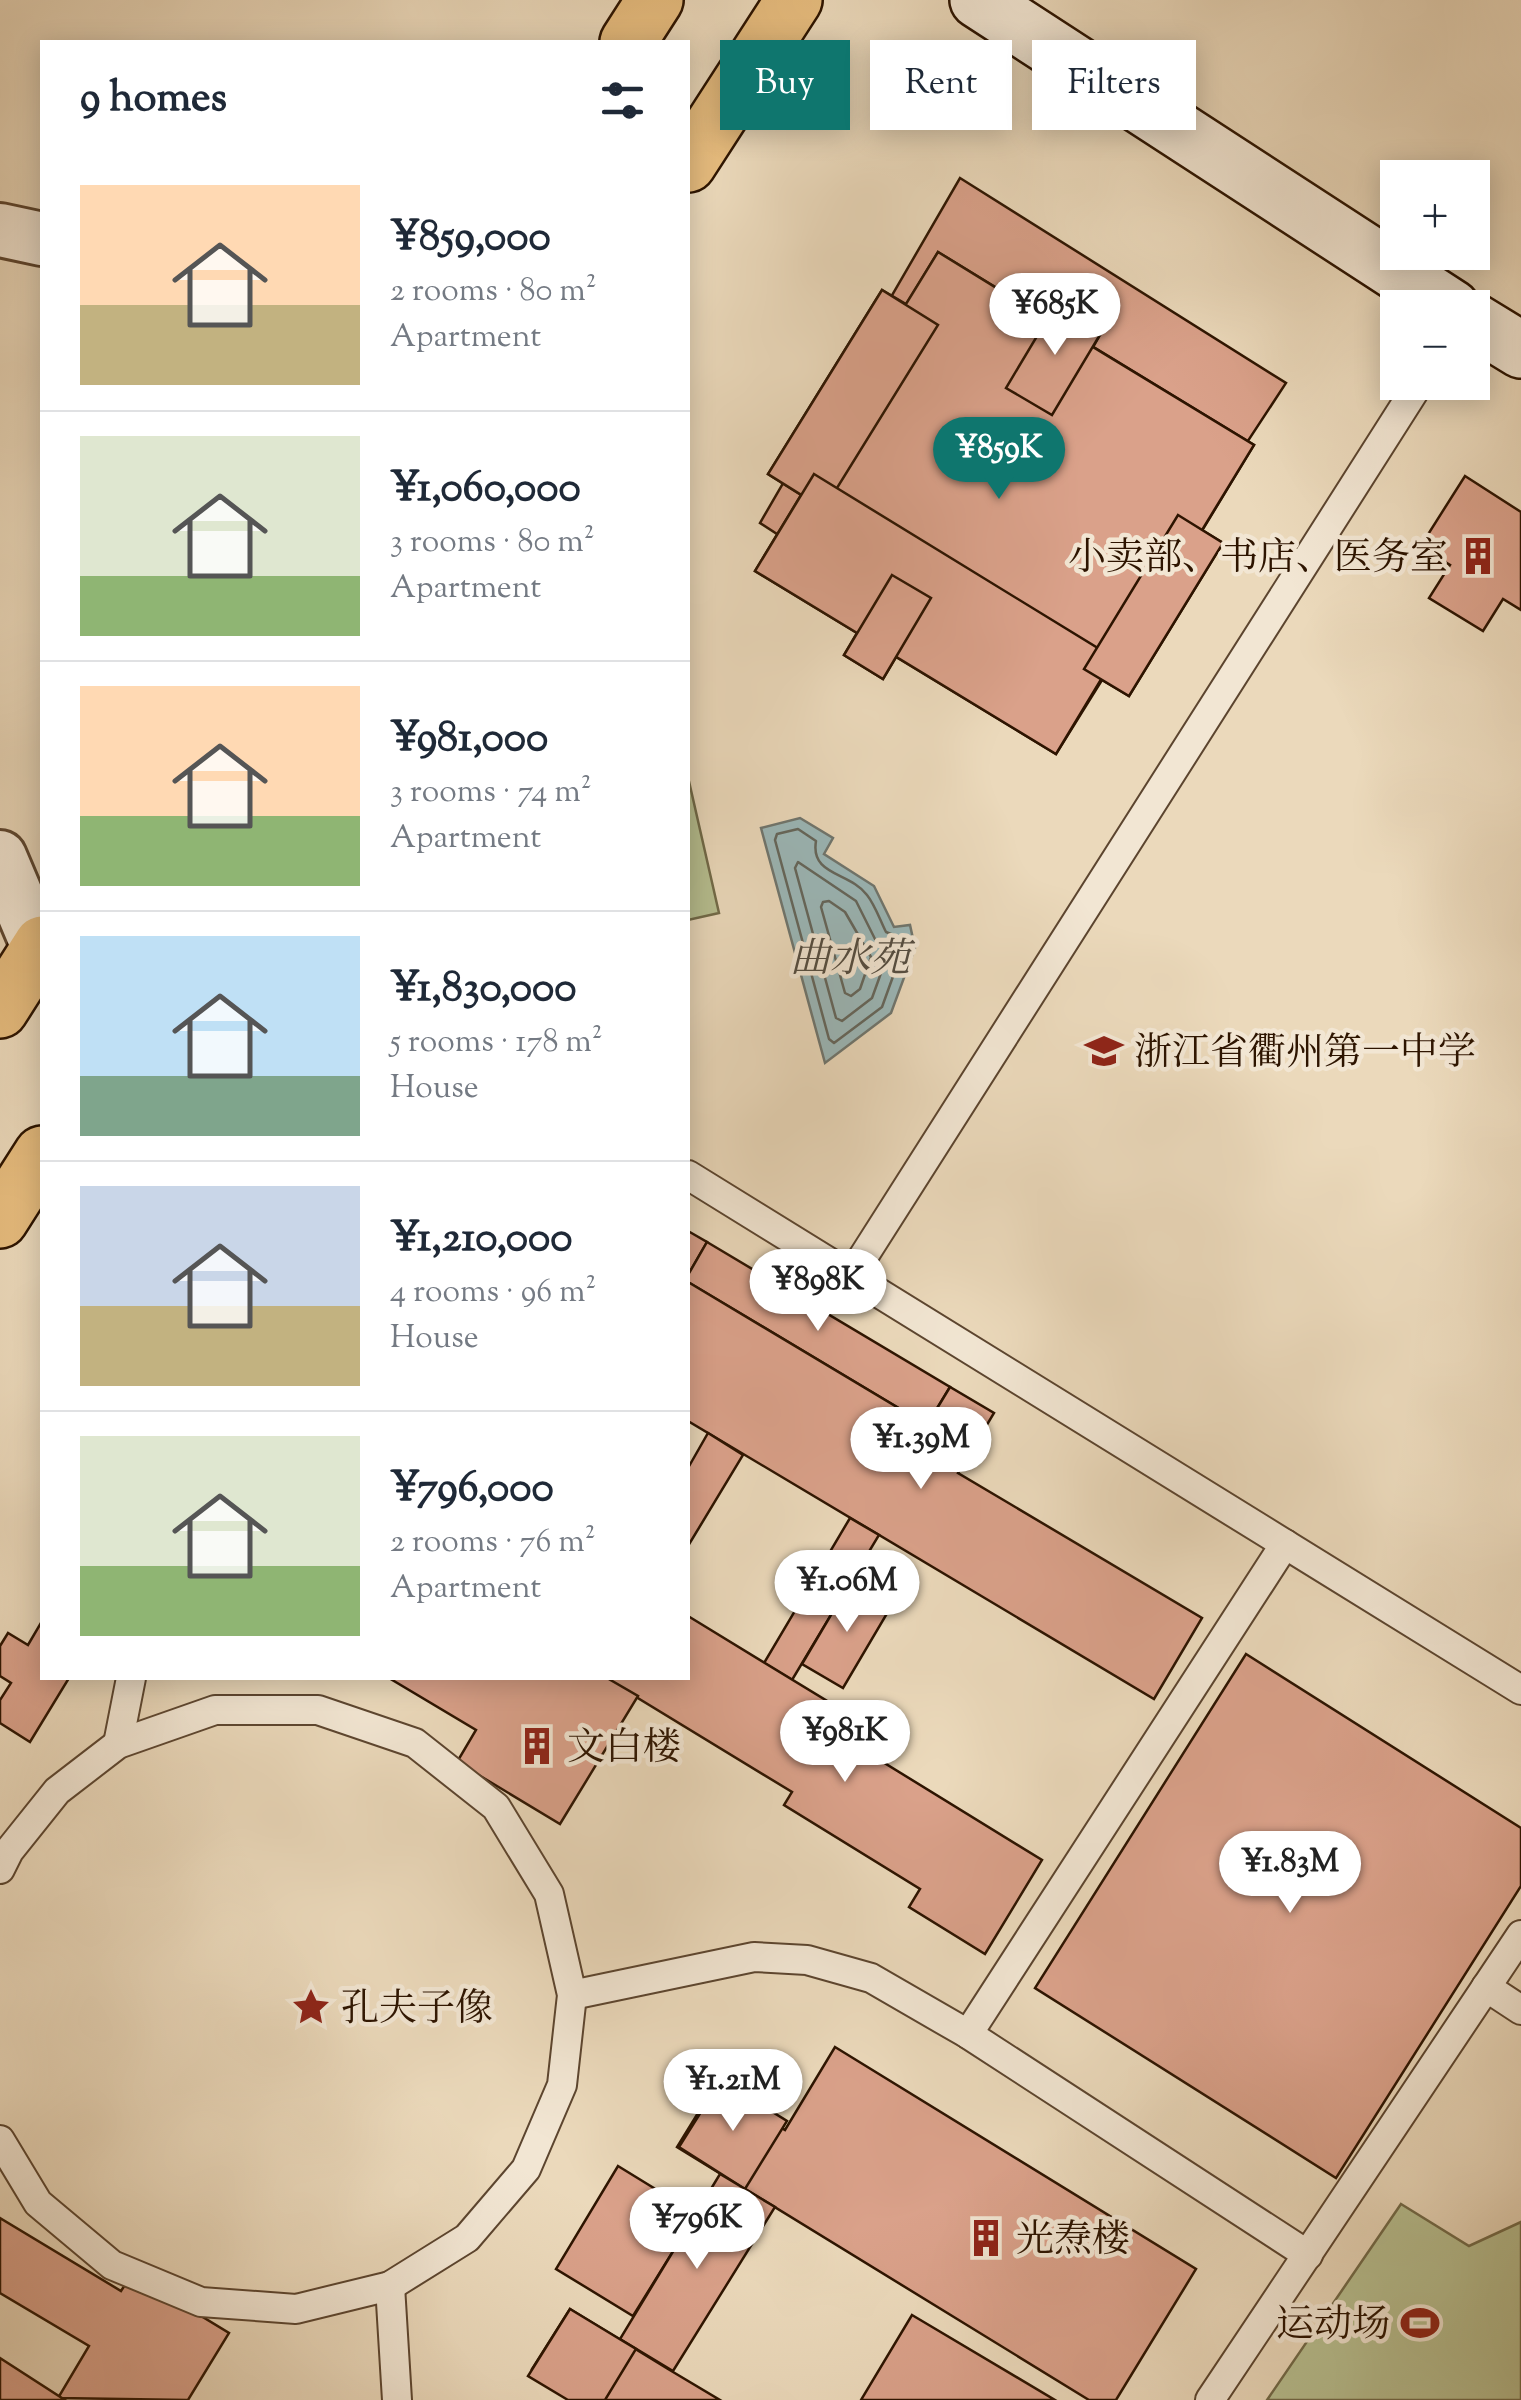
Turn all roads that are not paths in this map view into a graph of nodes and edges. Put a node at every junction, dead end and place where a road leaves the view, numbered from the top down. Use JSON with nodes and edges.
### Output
{"nodes":[{"id":1,"x":655,"y":0,"type":"edge"},
{"id":2,"x":794,"y":0,"type":"edge"},
{"id":3,"x":978,"y":0,"type":"edge"},
{"id":4,"x":629,"y":40,"type":"edge"},
{"id":5,"x":690,"y":161,"type":"edge"},
{"id":6,"x":0,"y":230,"type":"edge"},
{"id":7,"x":40,"y":239,"type":"edge"},
{"id":8,"x":1424,"y":290,"type":"edge"},
{"id":9,"x":1490,"y":331,"type":"edge"},
{"id":10,"x":1521,"y":350,"type":"edge"},
{"id":11,"x":1409,"y":400,"type":"edge"},
{"id":12,"x":0,"y":856,"type":"edge"},
{"id":13,"x":40,"y":945,"type":"edge"},
{"id":14,"x":40,"y":949,"type":"edge"},
{"id":15,"x":0,"y":1010,"type":"edge"},
{"id":16,"x":40,"y":1157,"type":"edge"},
{"id":17,"x":690,"y":1176,"type":"edge"},
{"id":18,"x":0,"y":1220,"type":"edge"},
{"id":19,"x":851,"y":1276,"type":"junction"},
{"id":20,"x":1286,"y":1544,"type":"junction"},
{"id":21,"x":131,"y":1680,"type":"edge"},
{"id":22,"x":1521,"y":1690,"type":"edge"},
{"id":23,"x":118,"y":1744,"type":"junction"},
{"id":24,"x":3,"y":1855,"type":"edge"},
{"id":25,"x":1521,"y":1935,"type":"edge"},
{"id":26,"x":1486,"y":1987,"type":"junction"},
{"id":27,"x":572,"y":1995,"type":"junction"},
{"id":28,"x":1521,"y":2010,"type":"edge"},
{"id":29,"x":968,"y":2034,"type":"junction"},
{"id":30,"x":0,"y":2140,"type":"edge"},
{"id":31,"x":1308,"y":2255,"type":"junction"},
{"id":32,"x":390,"y":2286,"type":"junction"},
{"id":33,"x":397,"y":2400,"type":"edge"},
{"id":34,"x":1210,"y":2400,"type":"edge"}],
"edges":[{"from":1,"to":4,"type":"main road"},
{"from":2,"to":5,"type":"main road"},
{"from":3,"to":8,"type":"street"},
{"from":6,"to":7,"type":"street"},
{"from":9,"to":10,"type":"street"},
{"from":11,"to":19,"type":"lane"},
{"from":12,"to":13,"type":"street"},
{"from":14,"to":15,"type":"main road"},
{"from":16,"to":18,"type":"main road"},
{"from":17,"to":19,"type":"lane"},
{"from":19,"to":20,"type":"lane"},
{"from":20,"to":22,"type":"lane"},
{"from":20,"to":29,"type":"lane"},
{"from":21,"to":23,"type":"lane"},
{"from":23,"to":24,"type":"lane"},
{"from":23,"to":27,"type":"lane"},
{"from":25,"to":26,"type":"lane"},
{"from":26,"to":28,"type":"lane"},
{"from":26,"to":31,"type":"lane"},
{"from":27,"to":29,"type":"lane"},
{"from":27,"to":32,"type":"lane"},
{"from":29,"to":31,"type":"lane"},
{"from":30,"to":32,"type":"lane"},
{"from":31,"to":34,"type":"lane"},
{"from":32,"to":33,"type":"lane"}]}
